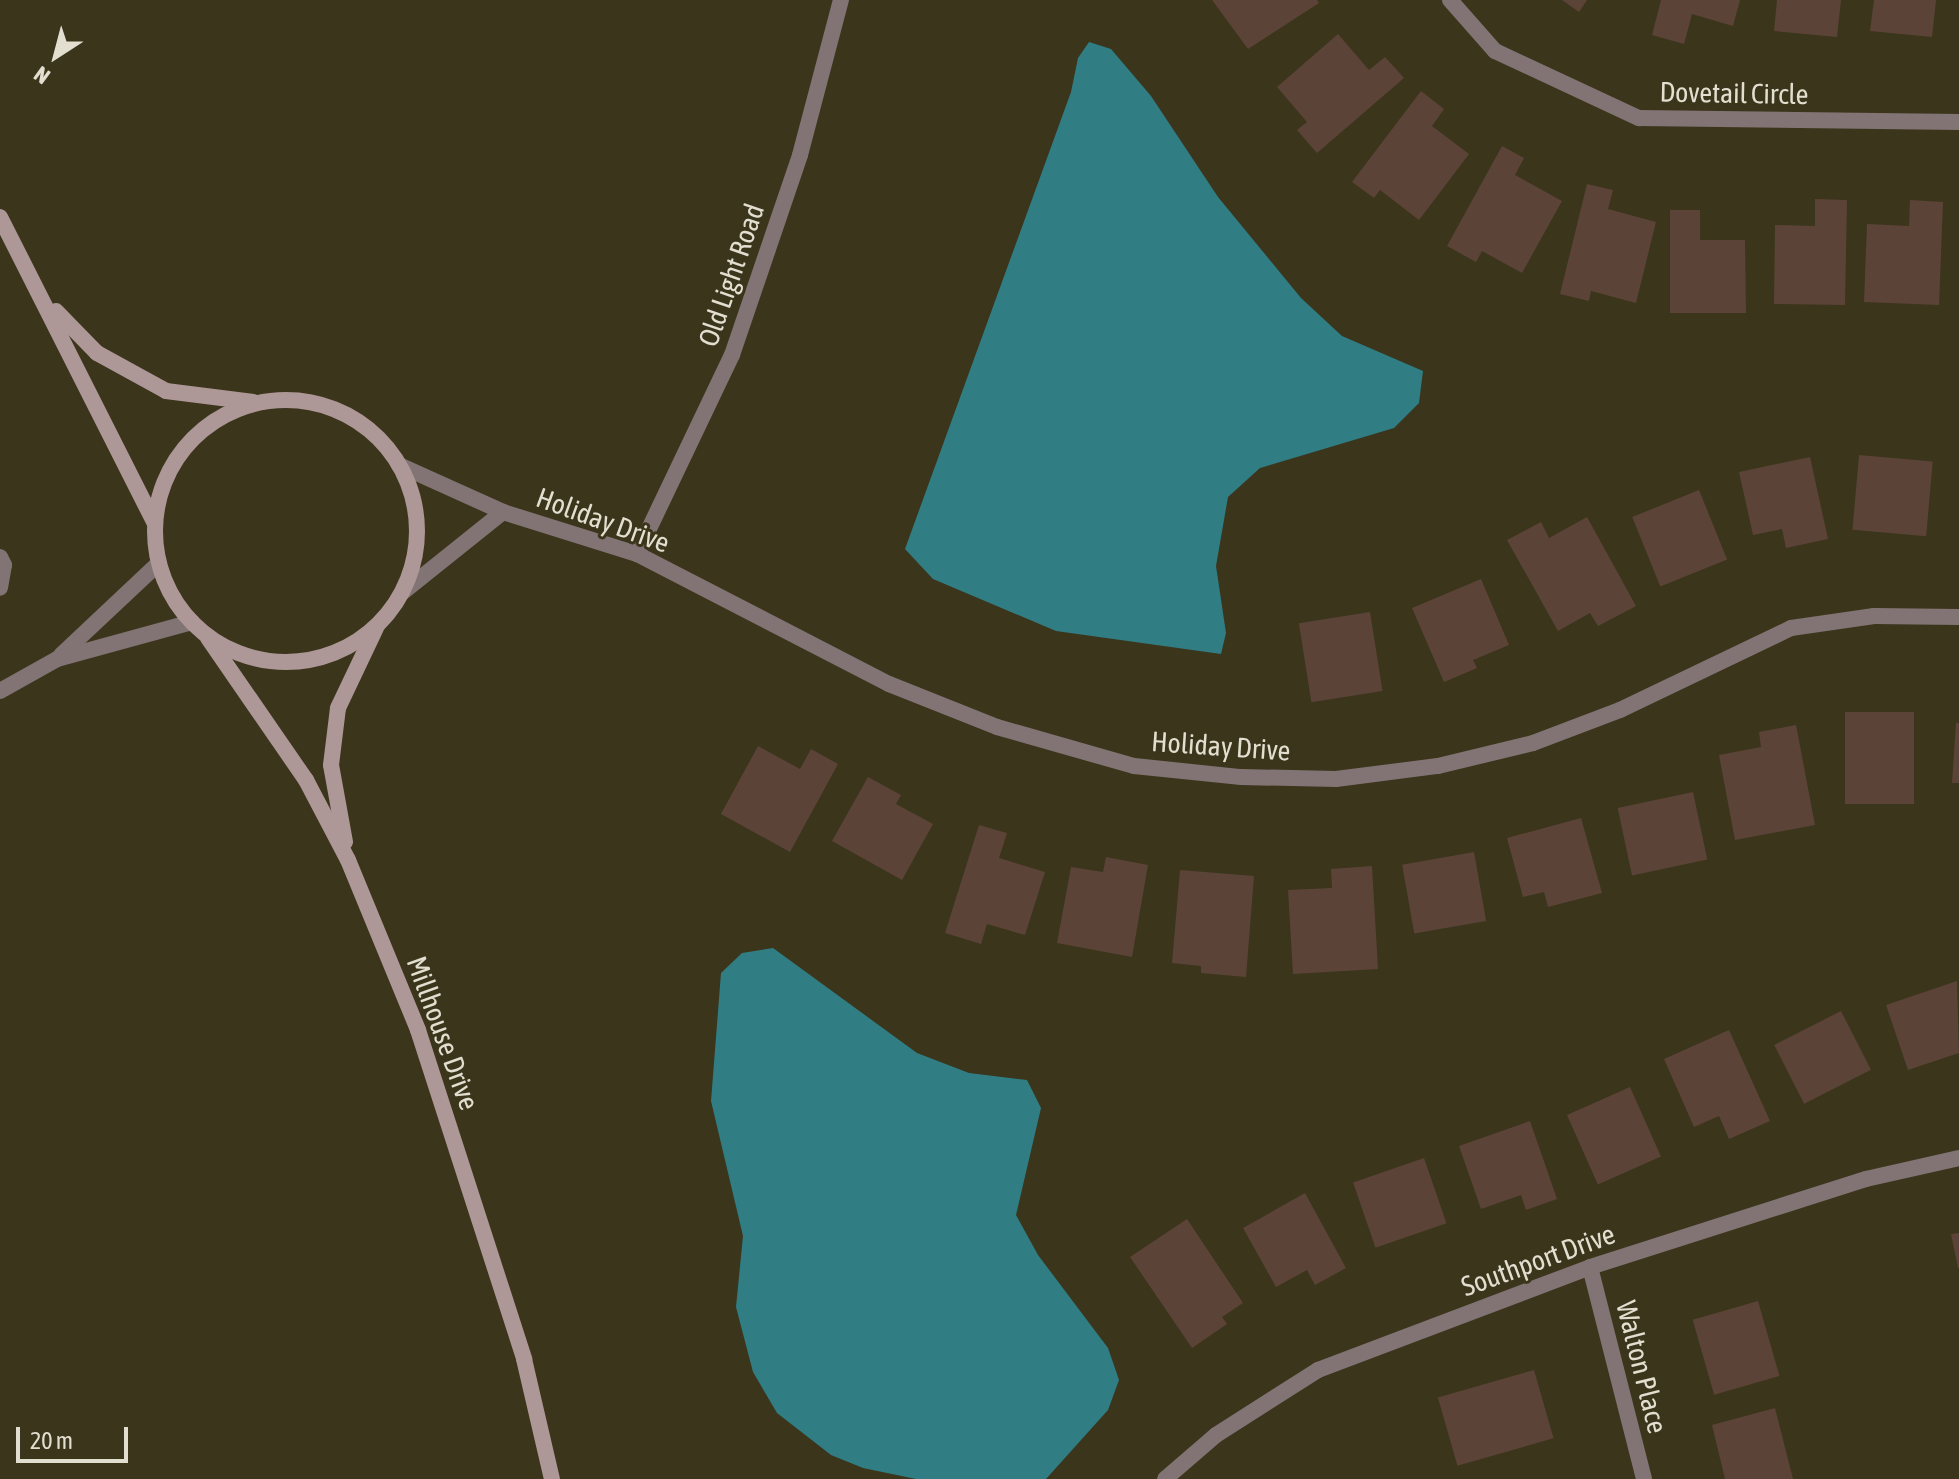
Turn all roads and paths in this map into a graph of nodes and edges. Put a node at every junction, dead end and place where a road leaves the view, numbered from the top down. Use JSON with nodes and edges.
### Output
{"nodes":[{"id":1,"x":841,"y":0,"type":"edge"},
{"id":2,"x":1450,"y":0,"type":"edge"},
{"id":3,"x":1959,"y":122,"type":"edge"},
{"id":4,"x":0,"y":217,"type":"edge"},
{"id":5,"x":47,"y":301,"type":"junction"},
{"id":6,"x":255,"y":403,"type":"junction"},
{"id":7,"x":399,"y":465,"type":"junction"},
{"id":8,"x":503,"y":512,"type":"junction"},
{"id":9,"x":154,"y":522,"type":"junction"},
{"id":10,"x":637,"y":554,"type":"junction"},
{"id":11,"x":0,"y":557,"type":"edge"},
{"id":12,"x":158,"y":564,"type":"junction"},
{"id":13,"x":0,"y":588,"type":"edge"},
{"id":14,"x":403,"y":592,"type":"junction"},
{"id":15,"x":1959,"y":617,"type":"edge"},
{"id":16,"x":192,"y":622,"type":"junction"},
{"id":17,"x":376,"y":628,"type":"junction"},
{"id":18,"x":208,"y":638,"type":"junction"},
{"id":19,"x":57,"y":659,"type":"junction"},
{"id":20,"x":0,"y":691,"type":"edge"},
{"id":21,"x":348,"y":860,"type":"junction"},
{"id":22,"x":1959,"y":1158,"type":"edge"},
{"id":23,"x":1590,"y":1267,"type":"junction"},
{"id":24,"x":552,"y":1479,"type":"edge"},
{"id":25,"x":1165,"y":1479,"type":"edge"},
{"id":26,"x":1644,"y":1479,"type":"edge"}],
"edges":[{"from":1,"to":10,"type":"street","name":"Old Light Road"},
{"from":2,"to":3,"type":"street","name":"Dovetail Circle"},
{"from":4,"to":5,"type":"main road"},
{"from":5,"to":6,"type":"main road"},
{"from":5,"to":9,"type":"main road"},
{"from":6,"to":7,"type":"main road"},
{"from":6,"to":9,"type":"main road"},
{"from":7,"to":8,"type":"street","name":"Holiday Drive"},
{"from":7,"to":14,"type":"main road"},
{"from":8,"to":10,"type":"street","name":"Holiday Drive"},
{"from":8,"to":14,"type":"street","name":"Holiday Drive"},
{"from":9,"to":12,"type":"main road"},
{"from":10,"to":15,"type":"street","name":"Holiday Drive"},
{"from":11,"to":13,"type":"street"},
{"from":12,"to":16,"type":"main road"},
{"from":12,"to":19,"type":"street"},
{"from":14,"to":17,"type":"main road"},
{"from":16,"to":18,"type":"main road"},
{"from":16,"to":19,"type":"street"},
{"from":17,"to":18,"type":"main road"},
{"from":17,"to":21,"type":"main road"},
{"from":18,"to":21,"type":"main road","name":"Millhouse Drive"},
{"from":19,"to":20,"type":"street"},
{"from":21,"to":24,"type":"main road","name":"Millhouse Drive"},
{"from":22,"to":23,"type":"street","name":"Southport Drive"},
{"from":23,"to":25,"type":"street","name":"Southport Drive"},
{"from":23,"to":26,"type":"street","name":"Walton Place"}]}
